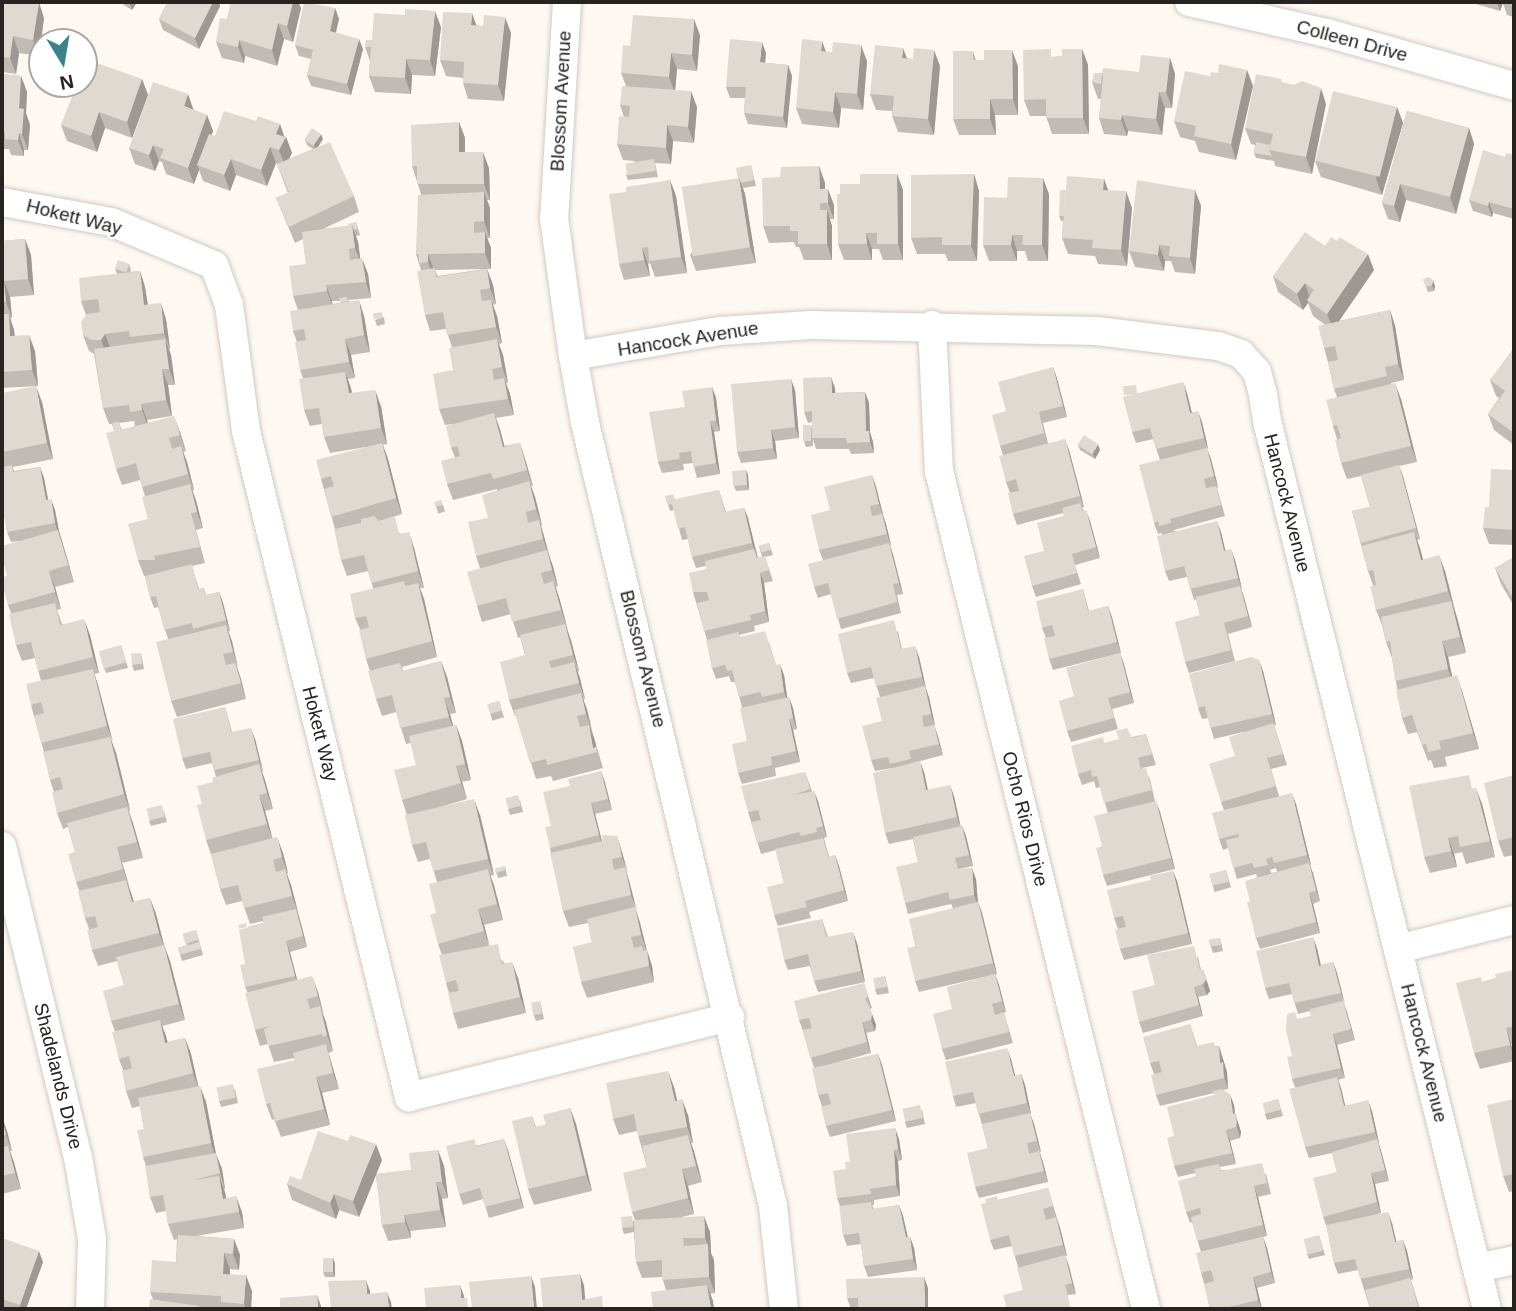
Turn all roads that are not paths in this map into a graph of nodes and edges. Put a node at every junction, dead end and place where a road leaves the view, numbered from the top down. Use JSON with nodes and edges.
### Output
{"nodes":[{"id":1,"x":567,"y":2,"type":"edge"},
{"id":2,"x":1189,"y":2,"type":"edge"},
{"id":3,"x":1514,"y":86,"type":"edge"},
{"id":4,"x":2,"y":202,"type":"edge"},
{"id":5,"x":932,"y":326,"type":"junction"},
{"id":6,"x":573,"y":356,"type":"junction"},
{"id":7,"x":2,"y":846,"type":"edge"},
{"id":8,"x":1514,"y":920,"type":"edge"},
{"id":9,"x":1398,"y":949,"type":"junction"},
{"id":10,"x":730,"y":1017,"type":"junction"},
{"id":11,"x":1514,"y":1260,"type":"edge"},
{"id":12,"x":1477,"y":1268,"type":"junction"},
{"id":13,"x":90,"y":1309,"type":"edge"},
{"id":14,"x":784,"y":1309,"type":"edge"},
{"id":15,"x":1146,"y":1309,"type":"edge"},
{"id":16,"x":1487,"y":1309,"type":"edge"}],
"edges":[{"from":1,"to":6,"type":"street","name":"Blossom Avenue"},
{"from":2,"to":3,"type":"street","name":"Colleen Drive"},
{"from":4,"to":10,"type":"street","name":"Hokett Way"},
{"from":5,"to":6,"type":"street","name":"Hancock Avenue"},
{"from":5,"to":9,"type":"street","name":"Hancock Avenue"},
{"from":5,"to":15,"type":"street","name":"Ocho Rios Drive"},
{"from":6,"to":10,"type":"street","name":"Blossom Avenue"},
{"from":7,"to":13,"type":"street","name":"Shadelands Drive"},
{"from":8,"to":9,"type":"street"},
{"from":9,"to":12,"type":"street","name":"Hancock Avenue"},
{"from":10,"to":14,"type":"street","name":"Blossom Avenue"},
{"from":11,"to":12,"type":"street"},
{"from":12,"to":16,"type":"street","name":"Hancock Avenue"}]}
